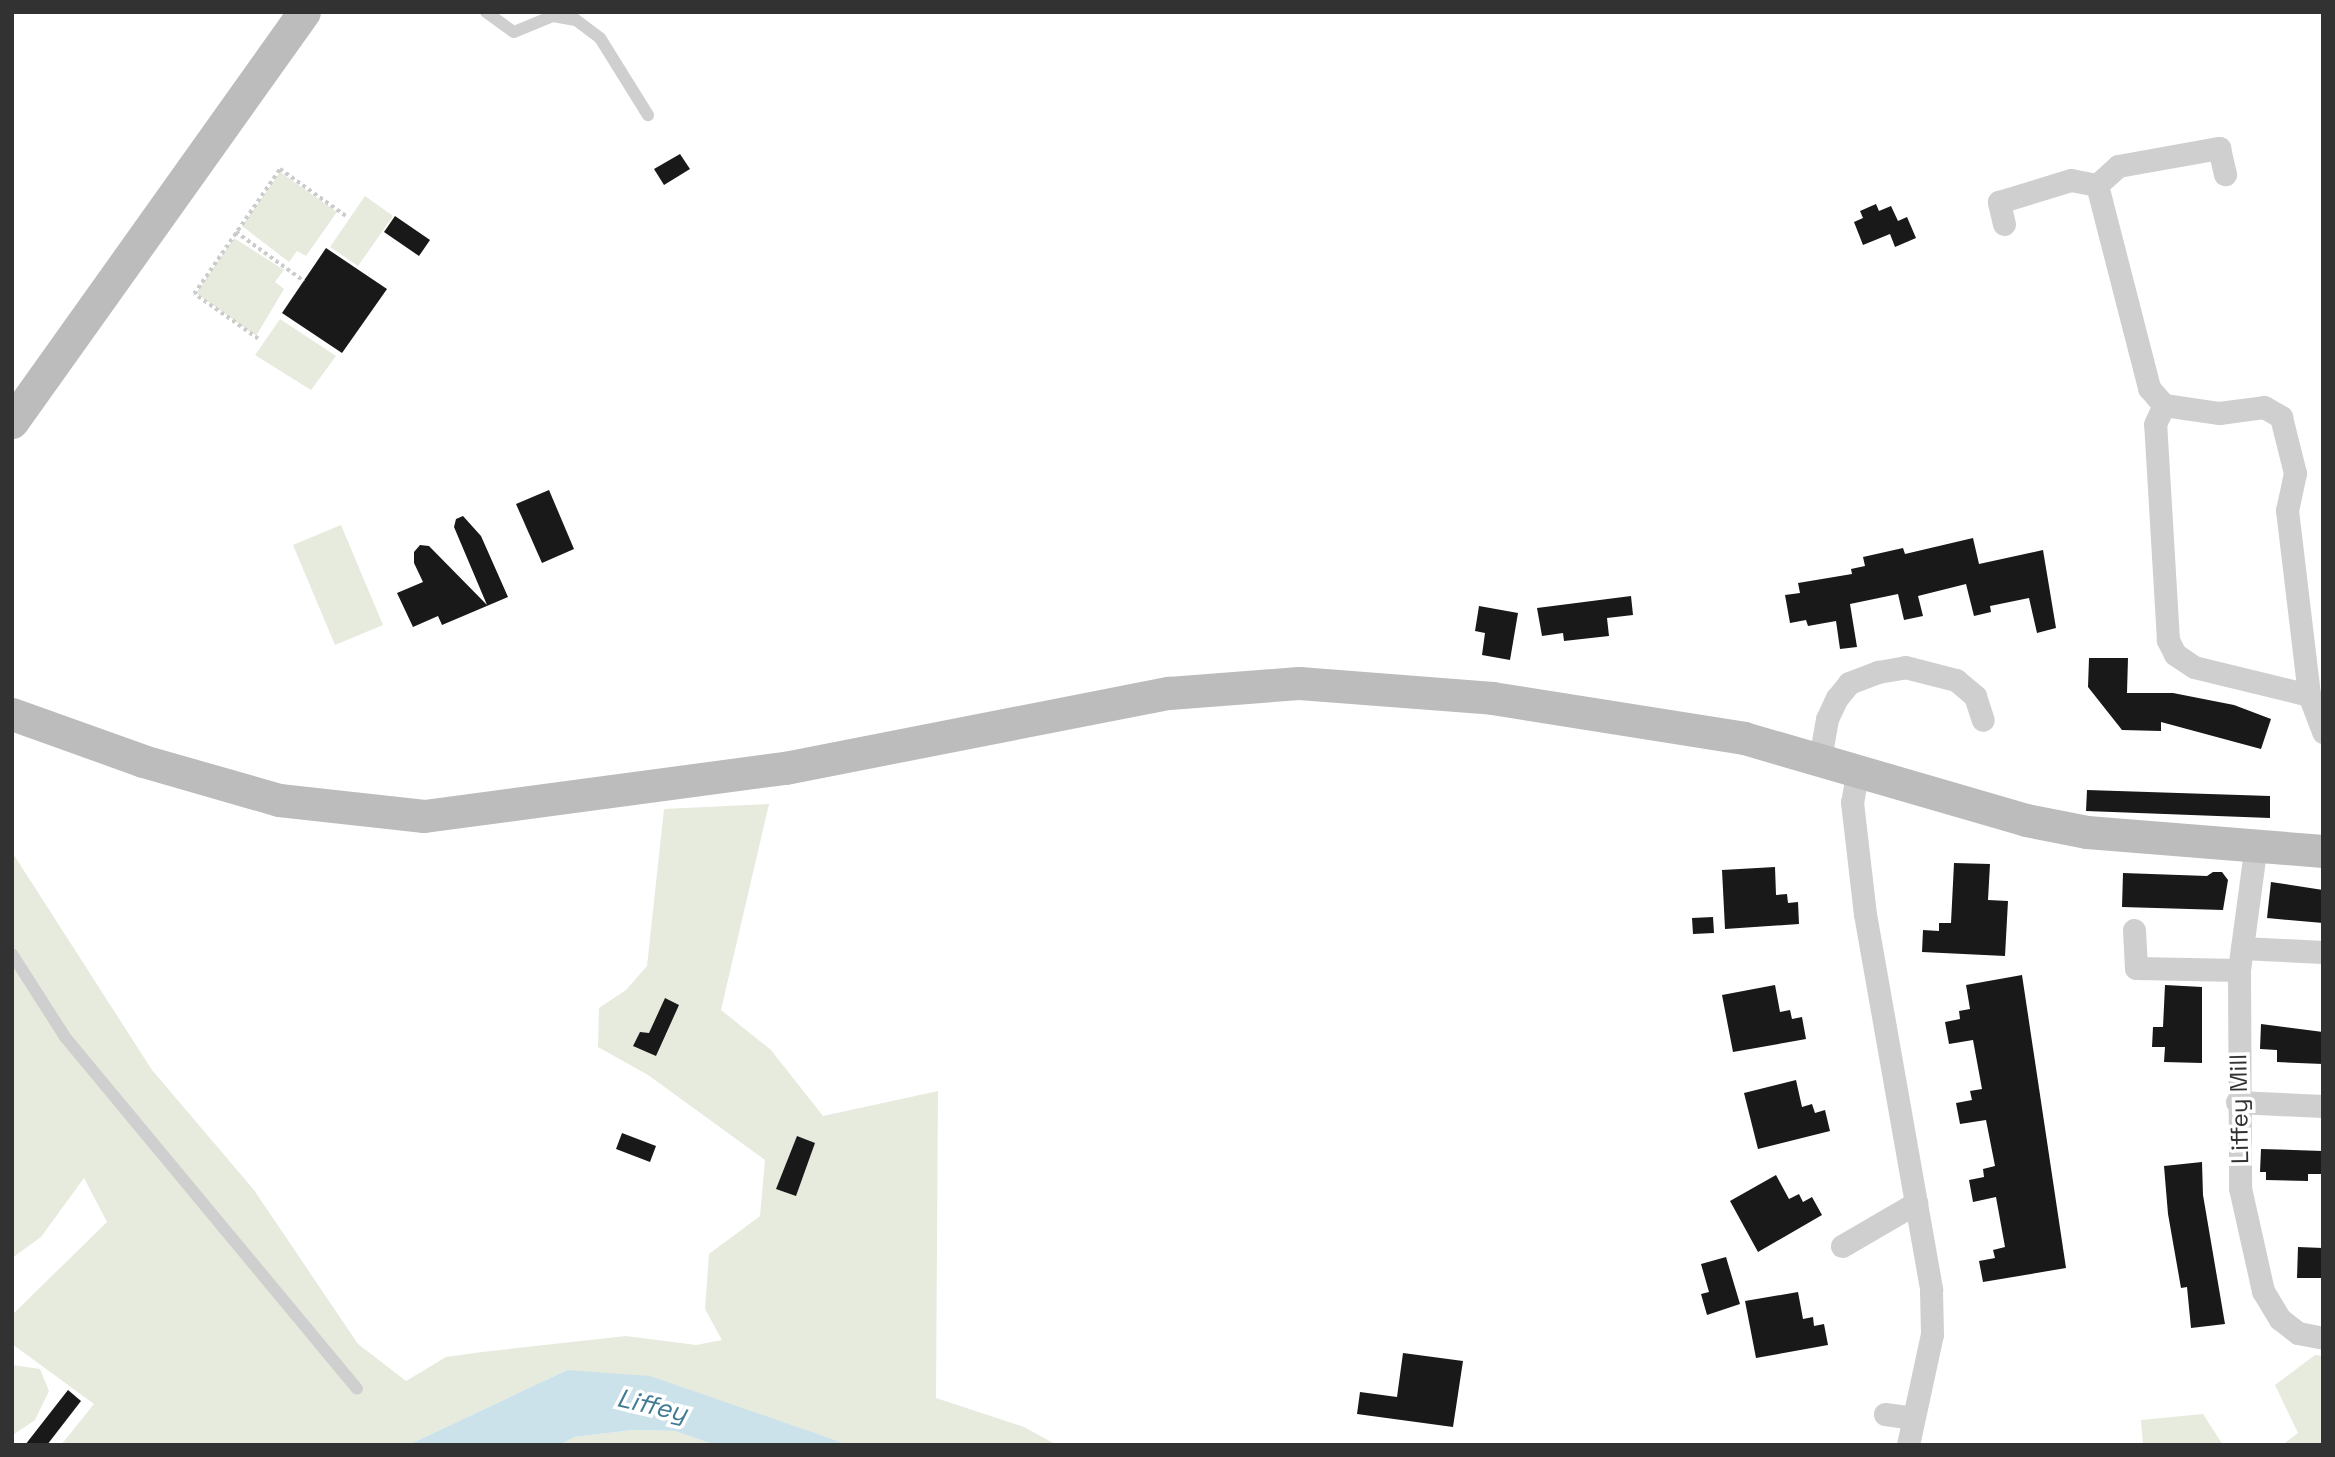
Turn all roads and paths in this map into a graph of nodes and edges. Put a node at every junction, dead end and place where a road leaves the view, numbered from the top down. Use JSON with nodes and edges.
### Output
{"nodes":[{"id":1,"x":304,"y":12,"type":"edge"},
{"id":2,"x":486,"y":12,"type":"edge"},
{"id":3,"x":648,"y":115,"type":"dead end"},
{"id":4,"x":2225,"y":174,"type":"dead end"},
{"id":5,"x":2097,"y":185,"type":"junction"},
{"id":6,"x":346,"y":216,"type":"dead end"},
{"id":7,"x":2004,"y":224,"type":"dead end"},
{"id":8,"x":236,"y":232,"type":"junction"},
{"id":9,"x":304,"y":281,"type":"dead end"},
{"id":10,"x":258,"y":339,"type":"dead end"},
{"id":11,"x":2164,"y":405,"type":"junction"},
{"id":12,"x":12,"y":422,"type":"edge"},
{"id":13,"x":2309,"y":695,"type":"junction"},
{"id":14,"x":12,"y":714,"type":"edge"},
{"id":15,"x":1983,"y":720,"type":"dead end"},
{"id":16,"x":2323,"y":732,"type":"edge"},
{"id":17,"x":1820,"y":759,"type":"junction"},
{"id":18,"x":1858,"y":769,"type":"junction"},
{"id":19,"x":2256,"y":844,"type":"junction"},
{"id":20,"x":2323,"y":851,"type":"edge"},
{"id":21,"x":2134,"y":930,"type":"dead end"},
{"id":22,"x":2323,"y":952,"type":"edge"},
{"id":23,"x":12,"y":954,"type":"edge"},
{"id":24,"x":2240,"y":959,"type":"junction"},
{"id":25,"x":2237,"y":1102,"type":"junction"},
{"id":26,"x":2323,"y":1107,"type":"edge"},
{"id":27,"x":1916,"y":1203,"type":"junction"},
{"id":28,"x":1842,"y":1245,"type":"dead end"},
{"id":29,"x":2323,"y":1338,"type":"edge"},
{"id":30,"x":357,"y":1389,"type":"dead end"},
{"id":31,"x":1885,"y":1414,"type":"dead end"},
{"id":32,"x":1912,"y":1418,"type":"junction"},
{"id":33,"x":1908,"y":1445,"type":"edge"}],
"edges":[{"from":1,"to":12,"type":"main road"},
{"from":2,"to":3,"type":"lane"},
{"from":4,"to":5,"type":"street"},
{"from":5,"to":7,"type":"street"},
{"from":5,"to":11,"type":"street"},
{"from":6,"to":8,"type":"path"},
{"from":8,"to":9,"type":"path"},
{"from":8,"to":10,"type":"path"},
{"from":11,"to":13,"type":"street"},
{"from":11,"to":13,"type":"street"},
{"from":13,"to":16,"type":"street"},
{"from":14,"to":17,"type":"main road"},
{"from":15,"to":17,"type":"street"},
{"from":17,"to":18,"type":"main road"},
{"from":18,"to":19,"type":"main road"},
{"from":18,"to":27,"type":"street"},
{"from":19,"to":20,"type":"main road"},
{"from":19,"to":24,"type":"street","name":"Liffey Mill"},
{"from":21,"to":24,"type":"street"},
{"from":22,"to":24,"type":"street"},
{"from":23,"to":30,"type":"lane"},
{"from":24,"to":25,"type":"street","name":"Liffey Mill"},
{"from":25,"to":26,"type":"street"},
{"from":25,"to":29,"type":"street","name":"Liffey Mill"},
{"from":27,"to":28,"type":"street"},
{"from":27,"to":32,"type":"street"},
{"from":31,"to":32,"type":"street"},
{"from":32,"to":33,"type":"street"}]}
